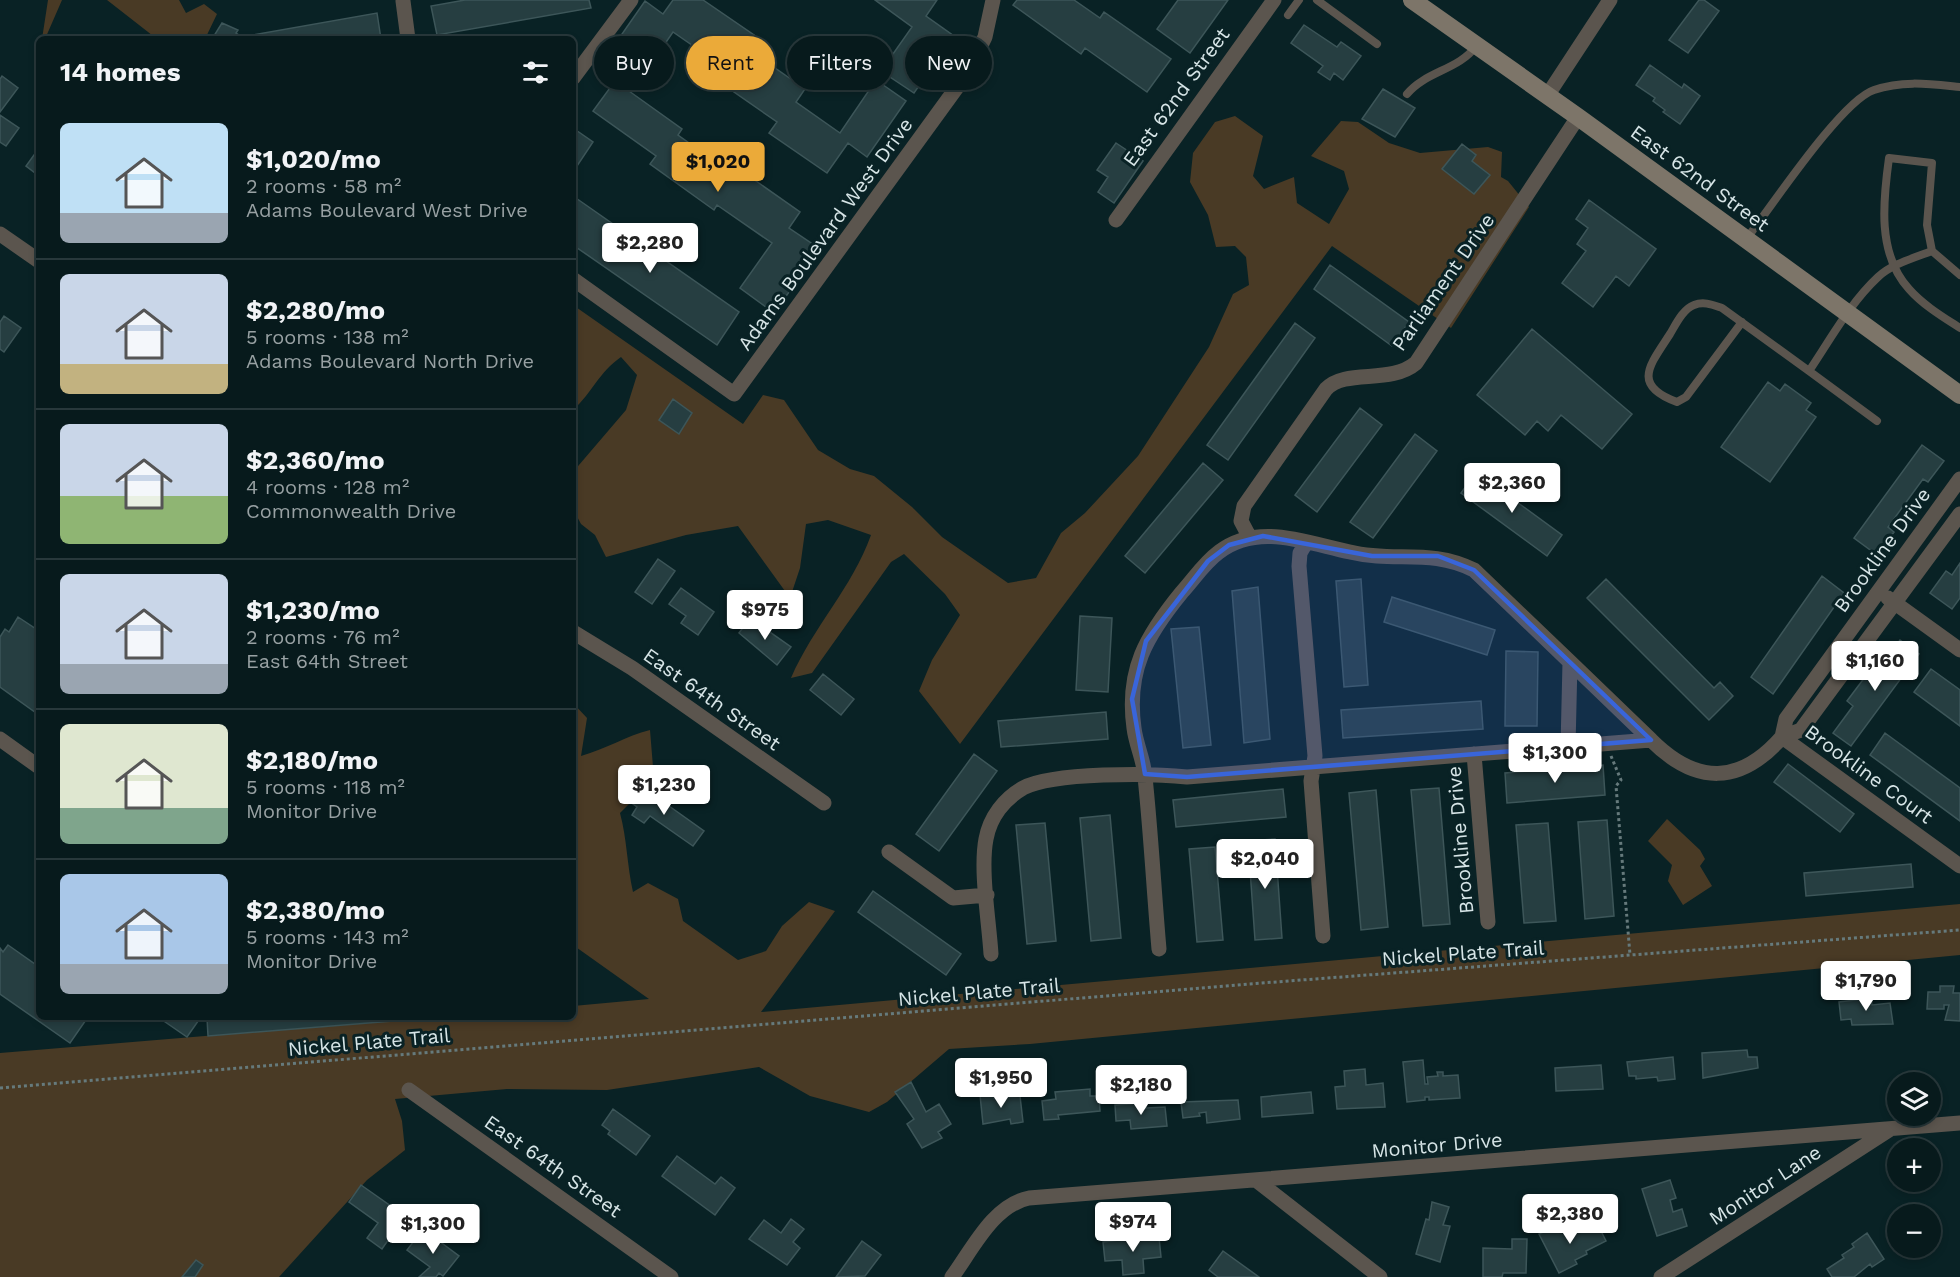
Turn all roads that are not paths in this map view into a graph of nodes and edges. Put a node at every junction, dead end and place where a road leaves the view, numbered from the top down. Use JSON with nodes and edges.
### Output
{"nodes":[{"id":1,"x":631,"y":0,"type":"edge"},
{"id":2,"x":993,"y":0,"type":"edge"},
{"id":3,"x":1274,"y":0,"type":"edge"},
{"id":4,"x":1299,"y":0,"type":"edge"},
{"id":5,"x":1317,"y":0,"type":"edge"},
{"id":6,"x":1412,"y":0,"type":"edge"},
{"id":7,"x":1610,"y":0,"type":"edge"},
{"id":8,"x":403,"y":1,"type":"edge"},
{"id":9,"x":1329,"y":3,"type":"edge"},
{"id":10,"x":1288,"y":15,"type":"dead end"},
{"id":11,"x":408,"y":36,"type":"edge"},
{"id":12,"x":1377,"y":44,"type":"dead end"},
{"id":13,"x":1476,"y":46,"type":"junction"},
{"id":14,"x":576,"y":74,"type":"edge"},
{"id":15,"x":1960,"y":87,"type":"edge"},
{"id":16,"x":1407,"y":94,"type":"dead end"},
{"id":17,"x":1547,"y":96,"type":"junction"},
{"id":18,"x":1578,"y":117,"type":"junction"},
{"id":19,"x":1116,"y":220,"type":"dead end"},
{"id":20,"x":0,"y":234,"type":"edge"},
{"id":21,"x":1746,"y":239,"type":"junction"},
{"id":22,"x":1932,"y":251,"type":"junction"},
{"id":23,"x":36,"y":259,"type":"edge"},
{"id":24,"x":1894,"y":267,"type":"junction"},
{"id":25,"x":1960,"y":275,"type":"edge"},
{"id":26,"x":576,"y":281,"type":"edge"},
{"id":27,"x":1848,"y":314,"type":"junction"},
{"id":28,"x":1742,"y":322,"type":"junction"},
{"id":29,"x":1960,"y":328,"type":"edge"},
{"id":30,"x":1809,"y":371,"type":"junction"},
{"id":31,"x":1960,"y":396,"type":"edge"},
{"id":32,"x":1877,"y":422,"type":"dead end"},
{"id":33,"x":1960,"y":479,"type":"edge"},
{"id":34,"x":1960,"y":514,"type":"edge"},
{"id":35,"x":1250,"y":538,"type":"junction"},
{"id":36,"x":1306,"y":543,"type":"junction"},
{"id":37,"x":1879,"y":591,"type":"junction"},
{"id":38,"x":1894,"y":603,"type":"junction"},
{"id":39,"x":576,"y":634,"type":"edge"},
{"id":40,"x":1960,"y":650,"type":"edge"},
{"id":41,"x":1570,"y":662,"type":"junction"},
{"id":42,"x":1782,"y":737,"type":"junction"},
{"id":43,"x":0,"y":740,"type":"edge"},
{"id":44,"x":1651,"y":740,"type":"junction"},
{"id":45,"x":1568,"y":747,"type":"junction"},
{"id":46,"x":1474,"y":754,"type":"junction"},
{"id":47,"x":36,"y":765,"type":"edge"},
{"id":48,"x":1313,"y":767,"type":"junction"},
{"id":49,"x":1145,"y":774,"type":"junction"},
{"id":50,"x":824,"y":803,"type":"dead end"},
{"id":51,"x":889,"y":852,"type":"dead end"},
{"id":52,"x":1960,"y":866,"type":"edge"},
{"id":53,"x":987,"y":895,"type":"junction"},
{"id":54,"x":1488,"y":922,"type":"dead end"},
{"id":55,"x":1323,"y":936,"type":"dead end"},
{"id":56,"x":1159,"y":949,"type":"dead end"},
{"id":57,"x":991,"y":954,"type":"dead end"},
{"id":58,"x":409,"y":1090,"type":"dead end"},
{"id":59,"x":1960,"y":1124,"type":"edge"},
{"id":60,"x":1891,"y":1128,"type":"junction"},
{"id":61,"x":1256,"y":1180,"type":"junction"},
{"id":62,"x":671,"y":1277,"type":"edge"},
{"id":63,"x":952,"y":1277,"type":"edge"},
{"id":64,"x":1380,"y":1277,"type":"edge"},
{"id":65,"x":1661,"y":1277,"type":"edge"}],
"edges":[{"from":1,"to":14,"type":"street"},
{"from":2,"to":26,"type":"street","name":"Adams Boulevard West Drive"},
{"from":3,"to":19,"type":"street","name":"East 62nd Street"},
{"from":4,"to":10,"type":"lane"},
{"from":5,"to":9,"type":"lane"},
{"from":6,"to":13,"type":"street","name":"East 62nd Street"},
{"from":7,"to":17,"type":"street"},
{"from":8,"to":11,"type":"street"},
{"from":9,"to":12,"type":"lane"},
{"from":13,"to":16,"type":"lane"},
{"from":13,"to":17,"type":"street","name":"East 62nd Street"},
{"from":15,"to":21,"type":"lane"},
{"from":17,"to":18,"type":"street","name":"East 62nd Street"},
{"from":18,"to":21,"type":"street","name":"East 62nd Street"},
{"from":18,"to":35,"type":"street","name":"Parliament Drive"},
{"from":20,"to":23,"type":"street"},
{"from":21,"to":27,"type":"street","name":"East 62nd Street"},
{"from":22,"to":24,"type":"lane"},
{"from":22,"to":24,"type":"lane"},
{"from":22,"to":25,"type":"lane"},
{"from":24,"to":27,"type":"lane"},
{"from":24,"to":29,"type":"lane"},
{"from":27,"to":30,"type":"lane"},
{"from":27,"to":31,"type":"street","name":"East 62nd Street"},
{"from":28,"to":28,"type":"lane"},
{"from":28,"to":30,"type":"lane"},
{"from":30,"to":32,"type":"lane"},
{"from":33,"to":37,"type":"street","name":"Brookline Drive"},
{"from":34,"to":38,"type":"street","name":"Brookline Drive"},
{"from":35,"to":36,"type":"street"},
{"from":35,"to":49,"type":"street"},
{"from":36,"to":41,"type":"street"},
{"from":36,"to":48,"type":"street"},
{"from":37,"to":38,"type":"street"},
{"from":37,"to":42,"type":"street","name":"Brookline Drive"},
{"from":38,"to":40,"type":"street"},
{"from":38,"to":42,"type":"street","name":"Brookline Drive"},
{"from":39,"to":50,"type":"street","name":"East 64th Street"},
{"from":41,"to":44,"type":"street"},
{"from":41,"to":45,"type":"street"},
{"from":42,"to":44,"type":"street","name":"Brookline Drive"},
{"from":42,"to":52,"type":"street","name":"Brookline Court"},
{"from":43,"to":47,"type":"street"},
{"from":44,"to":45,"type":"street","name":"Brookline Drive"},
{"from":45,"to":46,"type":"street","name":"Brookline Drive"},
{"from":46,"to":48,"type":"street","name":"Brookline Drive"},
{"from":46,"to":54,"type":"street","name":"Brookline Drive"},
{"from":48,"to":49,"type":"street","name":"Brookline Drive"},
{"from":48,"to":55,"type":"street"},
{"from":49,"to":53,"type":"street","name":"Brookline Drive"},
{"from":49,"to":56,"type":"street"},
{"from":51,"to":53,"type":"street"},
{"from":53,"to":57,"type":"street","name":"Brookline Drive"},
{"from":58,"to":62,"type":"street","name":"East 64th Street"},
{"from":59,"to":60,"type":"street","name":"Monitor Drive"},
{"from":60,"to":61,"type":"street","name":"Monitor Drive"},
{"from":60,"to":65,"type":"street","name":"Monitor Lane"},
{"from":61,"to":63,"type":"street","name":"Monitor Drive"},
{"from":61,"to":64,"type":"street"}]}
